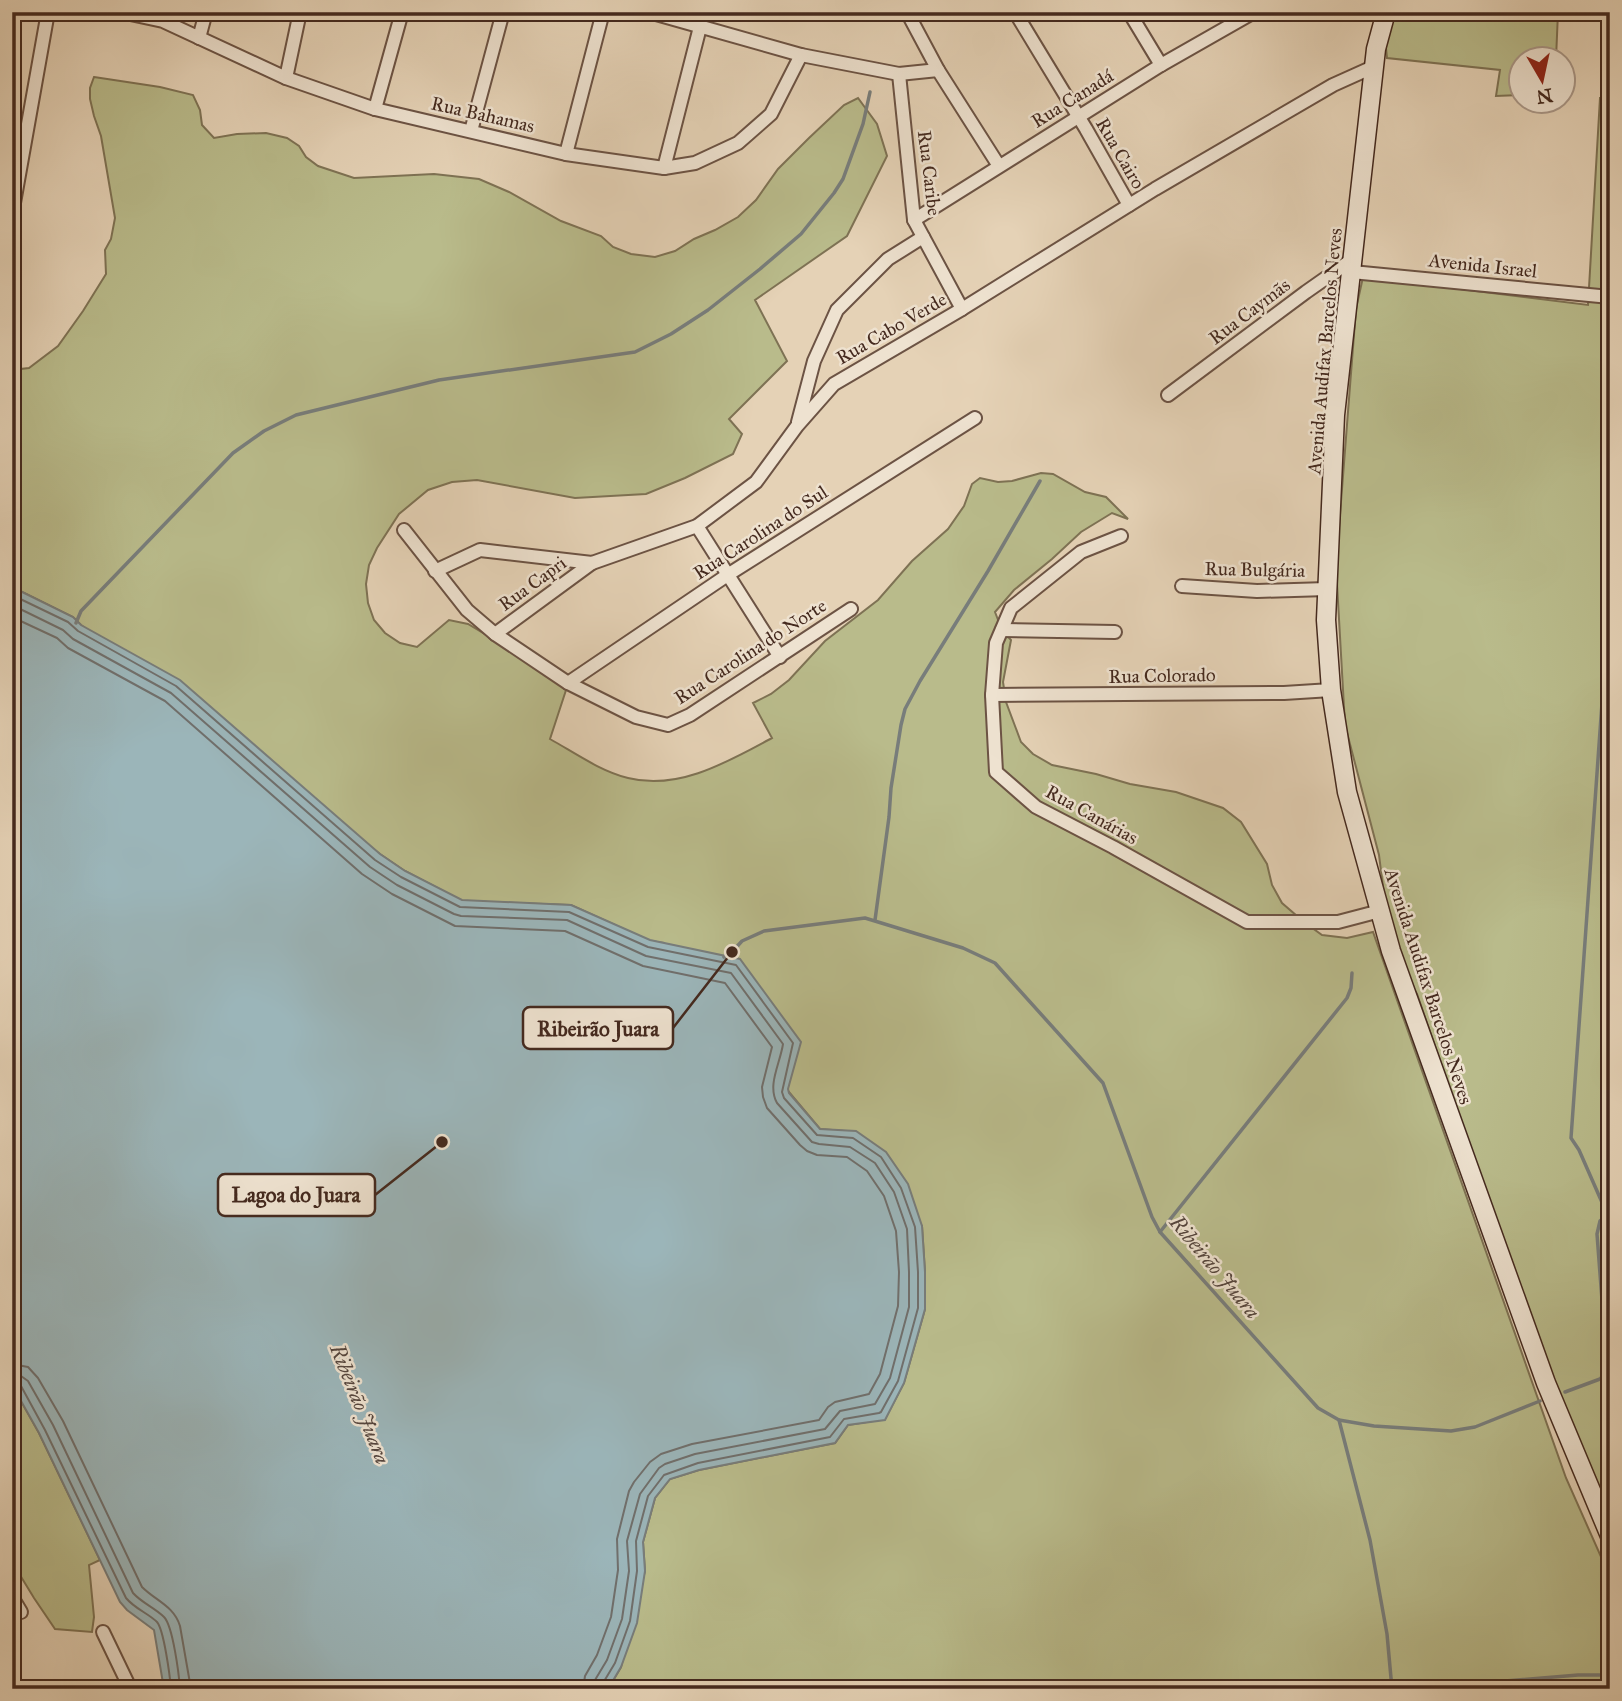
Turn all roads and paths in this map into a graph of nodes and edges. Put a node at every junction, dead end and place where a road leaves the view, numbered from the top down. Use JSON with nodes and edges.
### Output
{"nodes":[{"id":1,"x":48,"y":12,"type":"edge"},
{"id":2,"x":121,"y":12,"type":"edge"},
{"id":3,"x":206,"y":12,"type":"edge"},
{"id":4,"x":300,"y":12,"type":"edge"},
{"id":5,"x":402,"y":12,"type":"edge"},
{"id":6,"x":503,"y":12,"type":"edge"},
{"id":7,"x":603,"y":12,"type":"edge"},
{"id":8,"x":649,"y":12,"type":"edge"},
{"id":9,"x":906,"y":12,"type":"edge"},
{"id":10,"x":1015,"y":12,"type":"edge"},
{"id":11,"x":1129,"y":12,"type":"edge"},
{"id":12,"x":1254,"y":12,"type":"edge"},
{"id":13,"x":1372,"y":12,"type":"edge"},
{"id":14,"x":1386,"y":12,"type":"edge"},
{"id":15,"x":1234,"y":17,"type":"edge"},
{"id":16,"x":700,"y":27,"type":"junction"},
{"id":17,"x":199,"y":38,"type":"junction"},
{"id":18,"x":801,"y":55,"type":"junction"},
{"id":19,"x":1375,"y":58,"type":"junction"},
{"id":20,"x":1161,"y":65,"type":"junction"},
{"id":21,"x":938,"y":70,"type":"junction"},
{"id":22,"x":899,"y":74,"type":"junction"},
{"id":23,"x":286,"y":78,"type":"junction"},
{"id":24,"x":375,"y":109,"type":"junction"},
{"id":25,"x":1078,"y":117,"type":"junction"},
{"id":26,"x":471,"y":131,"type":"junction"},
{"id":27,"x":566,"y":154,"type":"junction"},
{"id":28,"x":999,"y":166,"type":"junction"},
{"id":29,"x":664,"y":167,"type":"junction"},
{"id":30,"x":1129,"y":205,"type":"junction"},
{"id":31,"x":12,"y":214,"type":"edge"},
{"id":32,"x":914,"y":220,"type":"junction"},
{"id":33,"x":923,"y":237,"type":"junction"},
{"id":34,"x":1353,"y":265,"type":"junction"},
{"id":35,"x":1610,"y":297,"type":"edge"},
{"id":36,"x":962,"y":309,"type":"junction"},
{"id":37,"x":1168,"y":395,"type":"dead end"},
{"id":38,"x":975,"y":418,"type":"dead end"},
{"id":39,"x":797,"y":426,"type":"junction"},
{"id":40,"x":697,"y":526,"type":"junction"},
{"id":41,"x":404,"y":530,"type":"dead end"},
{"id":42,"x":1121,"y":536,"type":"dead end"},
{"id":43,"x":592,"y":563,"type":"junction"},
{"id":44,"x":435,"y":570,"type":"junction"},
{"id":45,"x":729,"y":574,"type":"junction"},
{"id":46,"x":1182,"y":586,"type":"dead end"},
{"id":47,"x":1327,"y":589,"type":"junction"},
{"id":48,"x":851,"y":609,"type":"dead end"},
{"id":49,"x":1002,"y":630,"type":"junction"},
{"id":50,"x":1115,"y":632,"type":"dead end"},
{"id":51,"x":495,"y":634,"type":"junction"},
{"id":52,"x":780,"y":657,"type":"junction"},
{"id":53,"x":568,"y":683,"type":"junction"},
{"id":54,"x":1331,"y":690,"type":"junction"},
{"id":55,"x":992,"y":695,"type":"junction"},
{"id":56,"x":1380,"y":911,"type":"junction"},
{"id":57,"x":1610,"y":1536,"type":"edge"},
{"id":58,"x":12,"y":1597,"type":"edge"},
{"id":59,"x":21,"y":1612,"type":"dead end"},
{"id":60,"x":103,"y":1632,"type":"dead end"},
{"id":61,"x":129,"y":1689,"type":"edge"}],
"edges":[{"from":1,"to":31,"type":"street"},
{"from":2,"to":17,"type":"street","name":"Rua Bahamas"},
{"from":3,"to":17,"type":"street"},
{"from":4,"to":23,"type":"street"},
{"from":5,"to":24,"type":"street"},
{"from":6,"to":26,"type":"street"},
{"from":7,"to":27,"type":"street"},
{"from":8,"to":16,"type":"street"},
{"from":9,"to":21,"type":"street"},
{"from":10,"to":25,"type":"street","name":"Rua Cairo"},
{"from":11,"to":20,"type":"street"},
{"from":12,"to":15,"type":"street","name":"Rua Canadá"},
{"from":13,"to":19,"type":"main road","name":"Avenida Audifax Barcelos Neves"},
{"from":14,"to":19,"type":"main road","name":"Avenida Audifax Barcelos Neves"},
{"from":15,"to":20,"type":"street","name":"Rua Canadá"},
{"from":16,"to":18,"type":"street"},
{"from":16,"to":29,"type":"street"},
{"from":17,"to":23,"type":"street","name":"Rua Bahamas"},
{"from":18,"to":22,"type":"street"},
{"from":18,"to":29,"type":"street","name":"Rua Bahamas"},
{"from":19,"to":30,"type":"street","name":"Rua Cabo Verde"},
{"from":19,"to":34,"type":"main road","name":"Avenida Audifax Barcelos Neves"},
{"from":20,"to":25,"type":"street","name":"Rua Canadá"},
{"from":21,"to":22,"type":"street"},
{"from":21,"to":28,"type":"street"},
{"from":22,"to":32,"type":"street","name":"Rua Caribe"},
{"from":23,"to":24,"type":"street","name":"Rua Bahamas"},
{"from":24,"to":26,"type":"street","name":"Rua Bahamas"},
{"from":25,"to":28,"type":"street","name":"Rua Canadá"},
{"from":25,"to":30,"type":"street","name":"Rua Cairo"},
{"from":26,"to":27,"type":"street","name":"Rua Bahamas"},
{"from":27,"to":29,"type":"street","name":"Rua Bahamas"},
{"from":28,"to":32,"type":"street","name":"Rua Canadá"},
{"from":30,"to":36,"type":"street","name":"Rua Cabo Verde"},
{"from":32,"to":33,"type":"street","name":"Rua Caribe"},
{"from":33,"to":36,"type":"street","name":"Rua Caribe"},
{"from":33,"to":39,"type":"street"},
{"from":34,"to":35,"type":"street","name":"Avenida Israel"},
{"from":34,"to":37,"type":"street","name":"Rua Caymãs"},
{"from":34,"to":47,"type":"main road","name":"Avenida Audifax Barcelos Neves"},
{"from":36,"to":39,"type":"street","name":"Rua Cabo Verde"},
{"from":38,"to":45,"type":"street","name":"Rua Carolina do Sul"},
{"from":39,"to":40,"type":"street","name":"Rua Cabo Verde"},
{"from":40,"to":43,"type":"street","name":"Rua Cabo Verde"},
{"from":40,"to":45,"type":"street"},
{"from":41,"to":44,"type":"street","name":"Rua Carolina do Norte"},
{"from":42,"to":49,"type":"street","name":"Rua Canárias"},
{"from":43,"to":44,"type":"street","name":"Rua Cabo Verde"},
{"from":43,"to":51,"type":"street","name":"Rua Capri"},
{"from":44,"to":51,"type":"street","name":"Rua Carolina do Norte"},
{"from":45,"to":52,"type":"street"},
{"from":45,"to":53,"type":"street","name":"Rua Carolina do Sul"},
{"from":46,"to":47,"type":"street","name":"Rua Bulgária"},
{"from":47,"to":54,"type":"main road","name":"Avenida Audifax Barcelos Neves"},
{"from":48,"to":52,"type":"street","name":"Rua Carolina do Norte"},
{"from":49,"to":50,"type":"street"},
{"from":49,"to":55,"type":"street","name":"Rua Canárias"},
{"from":51,"to":53,"type":"street","name":"Rua Carolina do Norte"},
{"from":52,"to":53,"type":"street","name":"Rua Carolina do Norte"},
{"from":54,"to":55,"type":"street","name":"Rua Colorado"},
{"from":54,"to":56,"type":"main road","name":"Avenida Audifax Barcelos Neves"},
{"from":55,"to":56,"type":"street","name":"Rua Canárias"},
{"from":56,"to":57,"type":"main road","name":"Avenida Audifax Barcelos Neves"},
{"from":58,"to":59,"type":"street"},
{"from":60,"to":61,"type":"street"}]}
